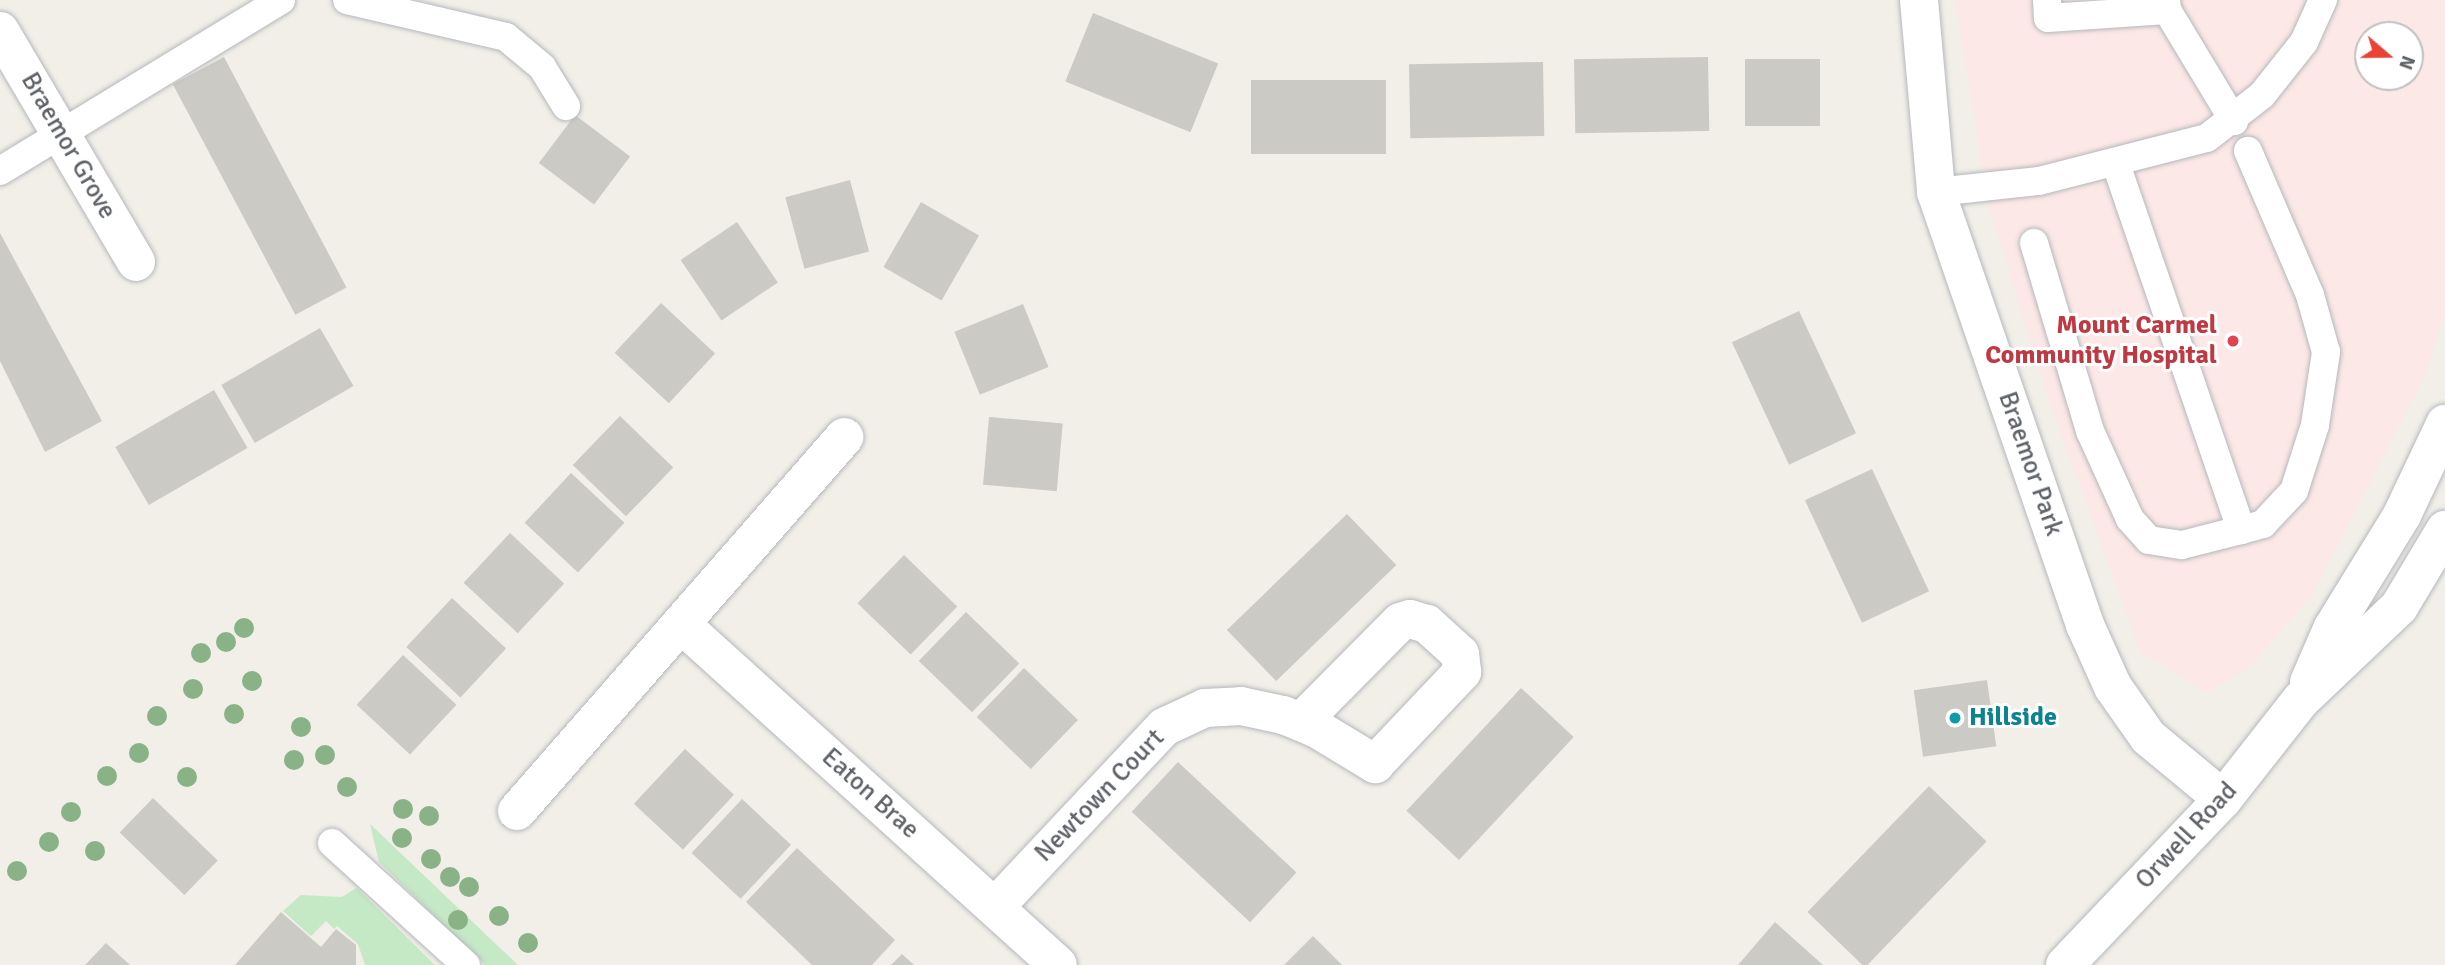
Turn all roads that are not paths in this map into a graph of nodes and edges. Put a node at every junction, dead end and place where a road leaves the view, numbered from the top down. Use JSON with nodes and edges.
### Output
{"nodes":[{"id":1,"x":281,"y":0,"type":"edge"},
{"id":2,"x":347,"y":0,"type":"edge"},
{"id":3,"x":1919,"y":0,"type":"edge"},
{"id":4,"x":2047,"y":0,"type":"edge"},
{"id":5,"x":2323,"y":0,"type":"edge"},
{"id":6,"x":2167,"y":5,"type":"edge"},
{"id":7,"x":0,"y":31,"type":"edge"},
{"id":8,"x":566,"y":106,"type":"dead end"},
{"id":9,"x":2234,"y":121,"type":"junction"},
{"id":10,"x":61,"y":136,"type":"junction"},
{"id":11,"x":2248,"y":150,"type":"dead end"},
{"id":12,"x":2116,"y":164,"type":"junction"},
{"id":13,"x":0,"y":171,"type":"edge"},
{"id":14,"x":1936,"y":192,"type":"junction"},
{"id":15,"x":2034,"y":243,"type":"dead end"},
{"id":16,"x":136,"y":262,"type":"dead end"},
{"id":17,"x":2445,"y":424,"type":"edge"},
{"id":18,"x":844,"y":437,"type":"dead end"},
{"id":19,"x":2241,"y":530,"type":"junction"},
{"id":20,"x":2445,"y":530,"type":"edge"},
{"id":21,"x":681,"y":624,"type":"junction"},
{"id":22,"x":2301,"y":700,"type":"junction"},
{"id":23,"x":1301,"y":722,"type":"dead end"},
{"id":24,"x":2223,"y":799,"type":"junction"},
{"id":25,"x":517,"y":811,"type":"dead end"},
{"id":26,"x":332,"y":843,"type":"dead end"},
{"id":27,"x":995,"y":907,"type":"junction"},
{"id":28,"x":466,"y":965,"type":"edge"},
{"id":29,"x":1058,"y":965,"type":"edge"},
{"id":30,"x":2065,"y":965,"type":"edge"}],
"edges":[{"from":1,"to":10,"type":"lane"},
{"from":2,"to":8,"type":"lane"},
{"from":3,"to":14,"type":"street","name":"Braemor Park"},
{"from":4,"to":6,"type":"lane"},
{"from":5,"to":9,"type":"lane"},
{"from":6,"to":9,"type":"lane"},
{"from":7,"to":10,"type":"street","name":"Braemor Grove"},
{"from":9,"to":12,"type":"lane"},
{"from":10,"to":13,"type":"lane"},
{"from":10,"to":16,"type":"street","name":"Braemor Grove"},
{"from":11,"to":19,"type":"lane"},
{"from":12,"to":14,"type":"lane"},
{"from":12,"to":19,"type":"lane"},
{"from":14,"to":24,"type":"street","name":"Braemor Park"},
{"from":15,"to":19,"type":"lane"},
{"from":17,"to":22,"type":"street","name":"Orwell Road"},
{"from":18,"to":21,"type":"street"},
{"from":20,"to":22,"type":"street","name":"Orwell Road"},
{"from":21,"to":25,"type":"street"},
{"from":21,"to":27,"type":"street","name":"Eaton Brae"},
{"from":22,"to":24,"type":"street","name":"Orwell Road"},
{"from":23,"to":27,"type":"street","name":"Newtown Court"},
{"from":24,"to":30,"type":"street","name":"Orwell Road"},
{"from":26,"to":28,"type":"lane"},
{"from":27,"to":29,"type":"street","name":"Eaton Brae"}]}
